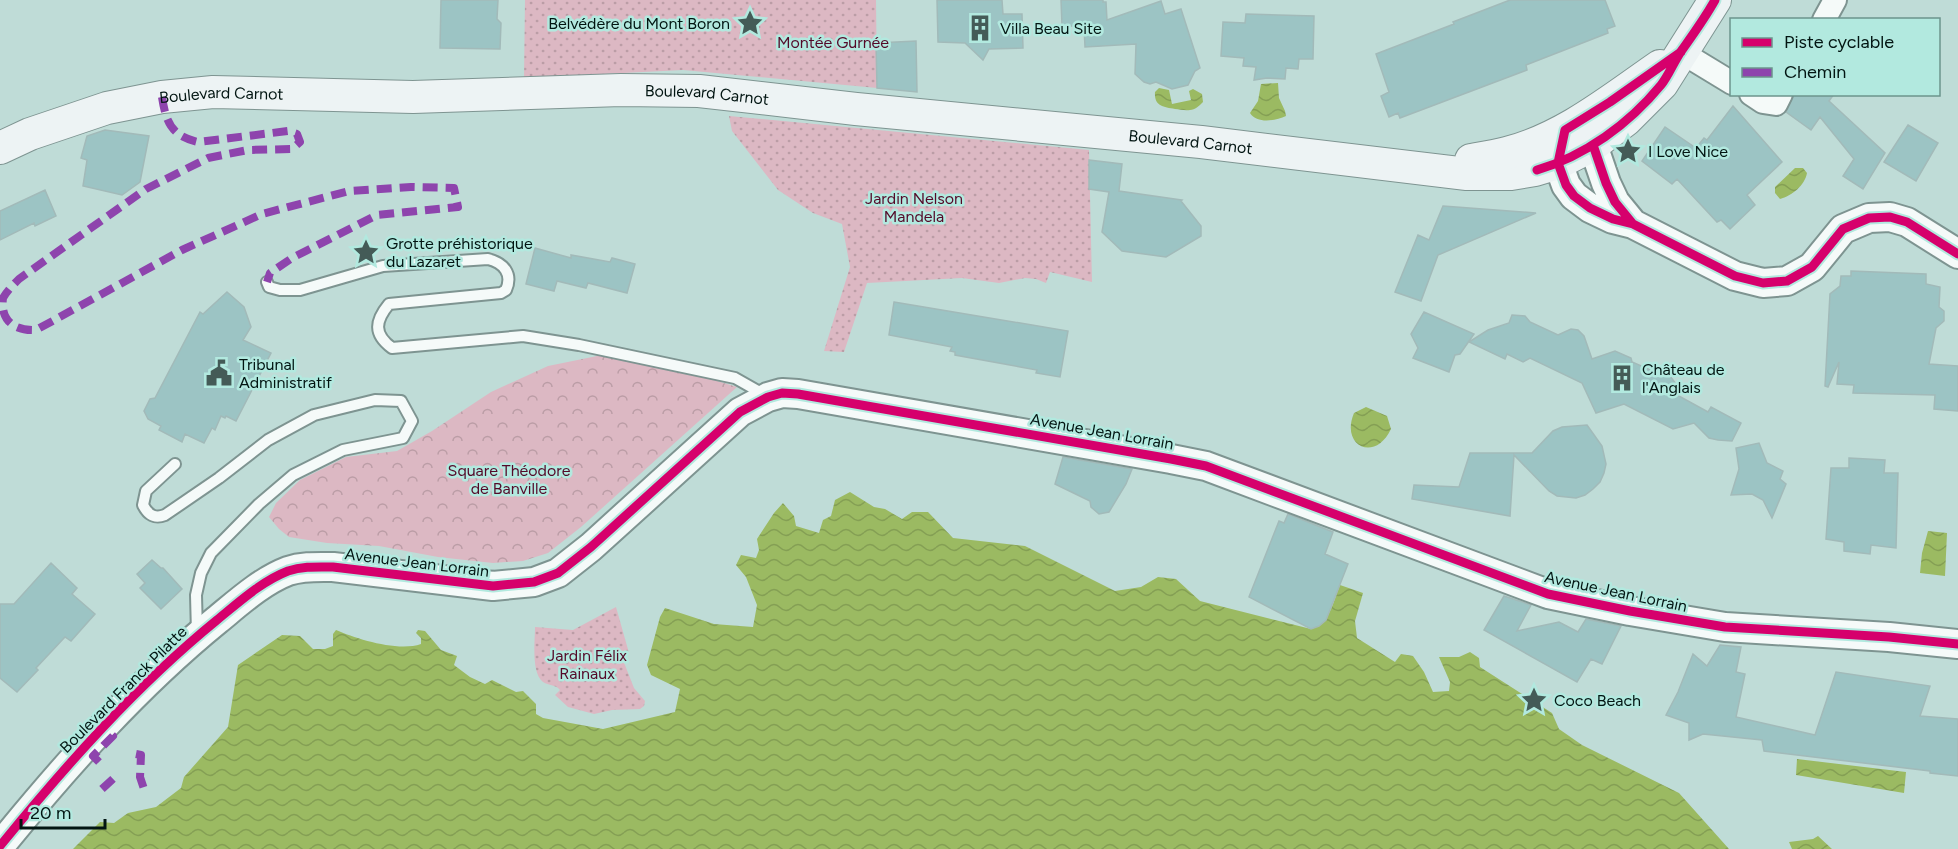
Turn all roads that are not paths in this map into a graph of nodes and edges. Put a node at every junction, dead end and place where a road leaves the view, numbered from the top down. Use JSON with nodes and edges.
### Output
{"nodes":[{"id":1,"x":1715,"y":0,"type":"edge"},
{"id":2,"x":1835,"y":0,"type":"edge"},
{"id":3,"x":1825,"y":18,"type":"edge"},
{"id":4,"x":1681,"y":52,"type":"junction"},
{"id":5,"x":1730,"y":82,"type":"edge"},
{"id":6,"x":1754,"y":96,"type":"edge"},
{"id":7,"x":1780,"y":96,"type":"edge"},
{"id":8,"x":1565,"y":130,"type":"junction"},
{"id":9,"x":1593,"y":145,"type":"junction"},
{"id":10,"x":0,"y":148,"type":"edge"},
{"id":11,"x":1558,"y":163,"type":"junction"},
{"id":12,"x":1417,"y":166,"type":"junction"},
{"id":13,"x":1633,"y":224,"type":"junction"},
{"id":14,"x":1958,"y":254,"type":"edge"},
{"id":15,"x":267,"y":282,"type":"dead end"},
{"id":16,"x":768,"y":397,"type":"junction"},
{"id":17,"x":175,"y":464,"type":"dead end"},
{"id":18,"x":285,"y":573,"type":"joint"},
{"id":19,"x":197,"y":636,"type":"junction"},
{"id":20,"x":1958,"y":644,"type":"edge"},
{"id":21,"x":0,"y":846,"type":"edge"}],
"edges":[{"from":1,"to":4,"type":"main road"},
{"from":2,"to":3,"type":"street"},
{"from":4,"to":5,"type":"street"},
{"from":4,"to":8,"type":"main road","name":"Boulevard Carnot"},
{"from":4,"to":9,"type":"main road","name":"Boulevard Carnot"},
{"from":6,"to":7,"type":"street"},
{"from":8,"to":9,"type":"street"},
{"from":8,"to":11,"type":"street"},
{"from":8,"to":12,"type":"main road","name":"Boulevard Carnot"},
{"from":9,"to":11,"type":"main road","name":"Boulevard Carnot"},
{"from":9,"to":13,"type":"street"},
{"from":10,"to":12,"type":"main road","name":"Boulevard Carnot"},
{"from":11,"to":12,"type":"main road","name":"Boulevard Carnot"},
{"from":11,"to":13,"type":"street"},
{"from":13,"to":14,"type":"street"},
{"from":15,"to":16,"type":"lane"},
{"from":16,"to":18,"type":"street","name":"Avenue Jean Lorrain"},
{"from":16,"to":20,"type":"street","name":"Avenue Jean Lorrain"},
{"from":17,"to":19,"type":"lane"},
{"from":18,"to":19,"type":"street","name":"Boulevard Franck Pilatte"},
{"from":19,"to":21,"type":"street","name":"Boulevard Franck Pilatte"}]}
